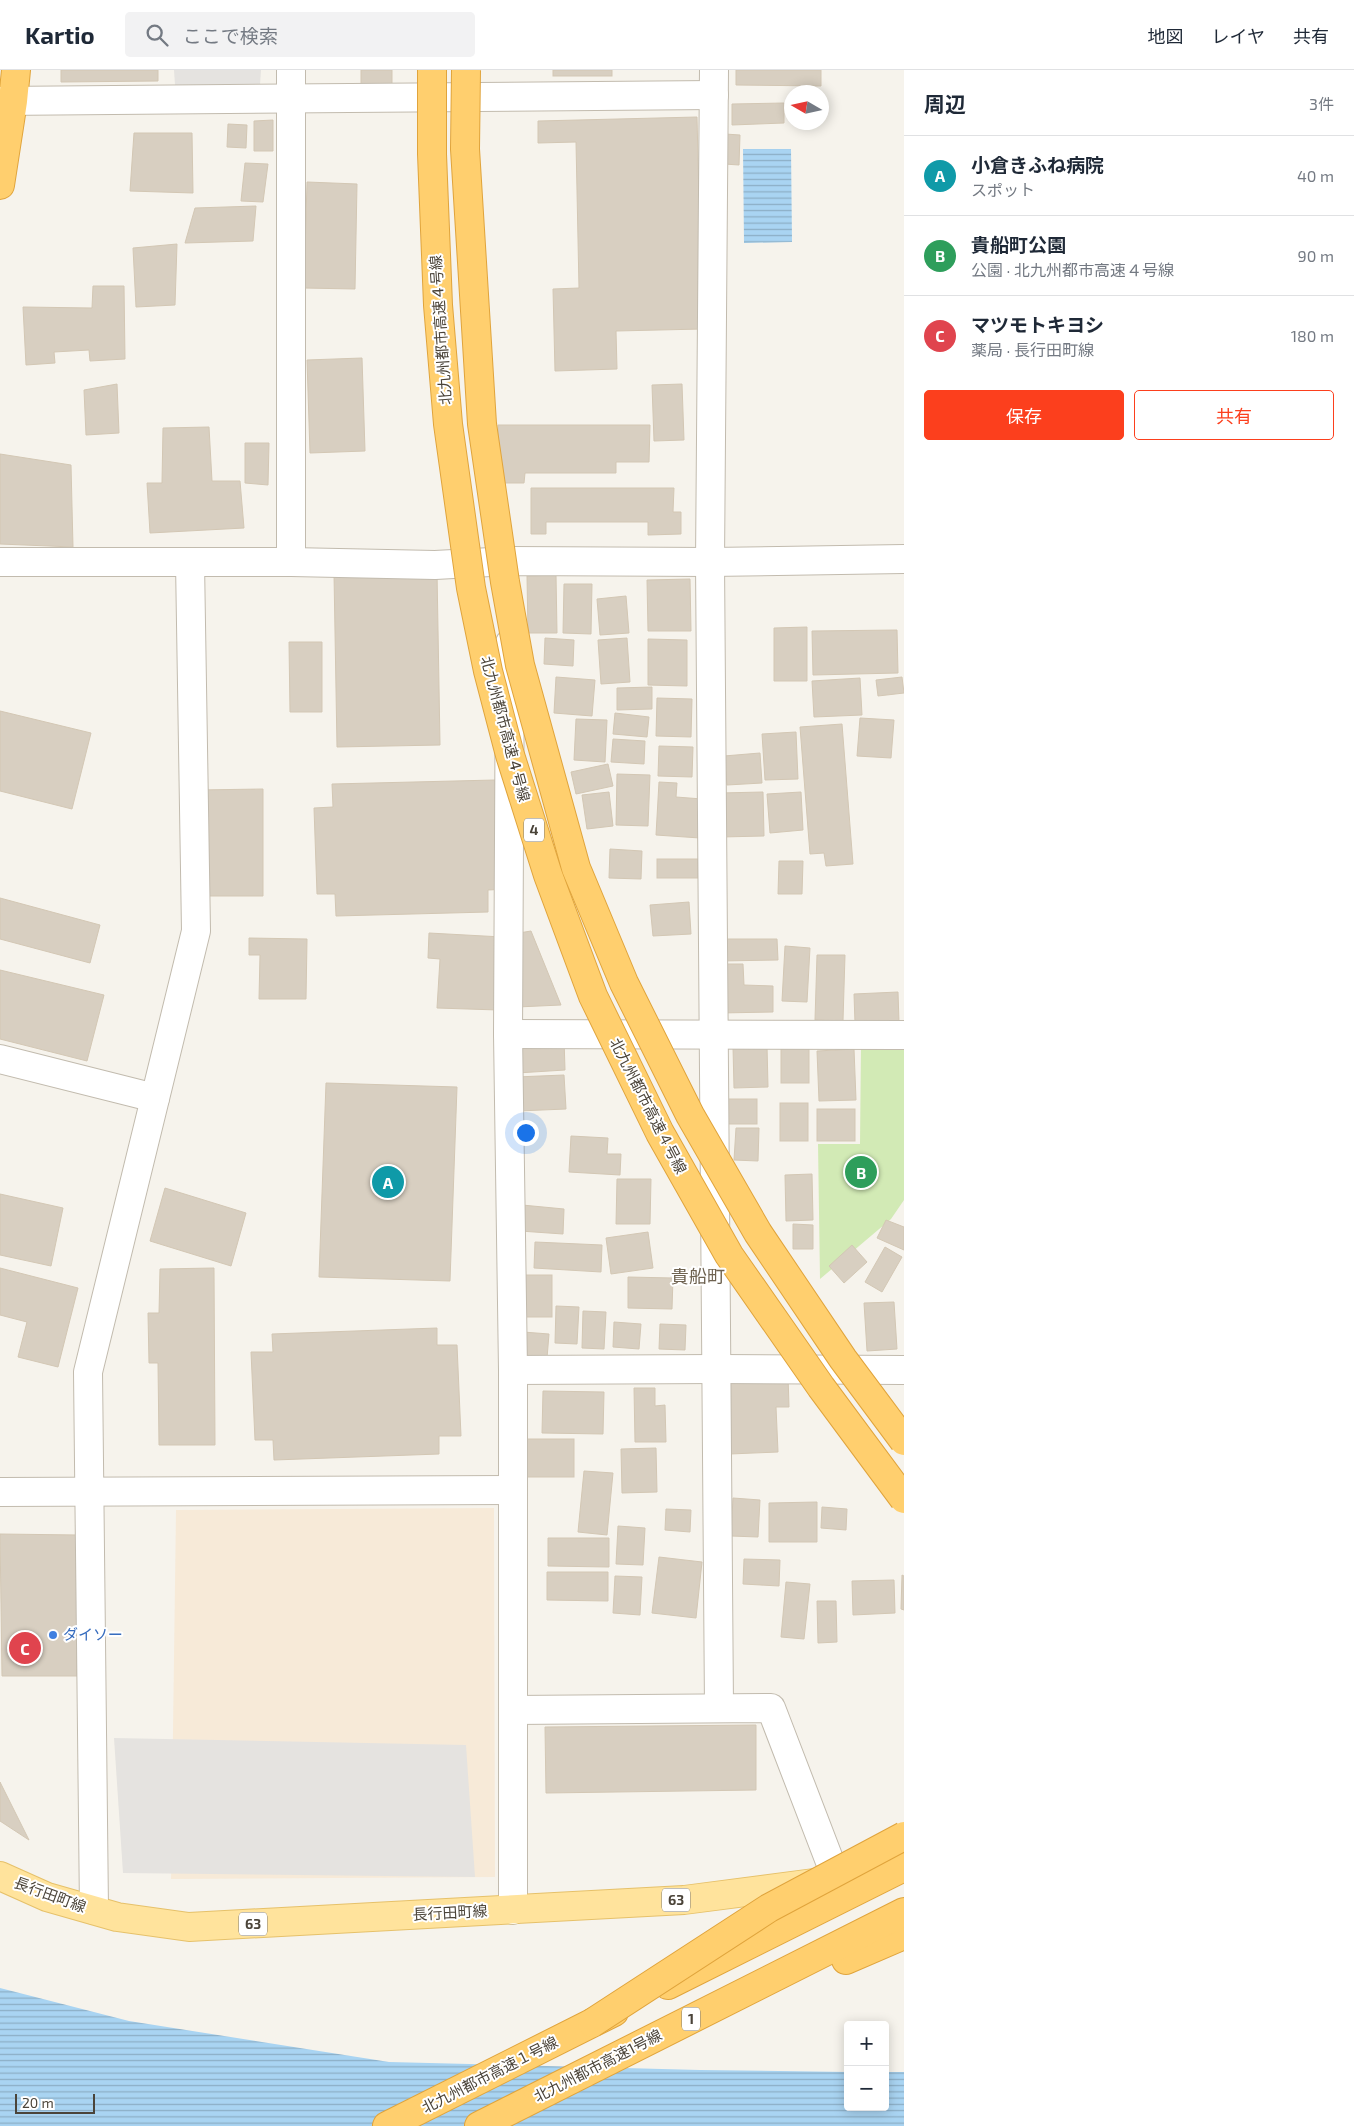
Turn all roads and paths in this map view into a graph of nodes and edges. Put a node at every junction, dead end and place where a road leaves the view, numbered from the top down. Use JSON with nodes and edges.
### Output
{"nodes":[{"id":1,"x":16,"y":70,"type":"edge"},
{"id":2,"x":291,"y":70,"type":"edge"},
{"id":3,"x":432,"y":70,"type":"edge"},
{"id":4,"x":466,"y":70,"type":"edge"},
{"id":5,"x":714,"y":83,"type":"edge"},
{"id":6,"x":292,"y":100,"type":"junction"},
{"id":7,"x":7,"y":101,"type":"edge"},
{"id":8,"x":0,"y":185,"type":"edge"},
{"id":9,"x":904,"y":559,"type":"edge"},
{"id":10,"x":510,"y":561,"type":"junction"},
{"id":11,"x":0,"y":562,"type":"edge"},
{"id":12,"x":190,"y":562,"type":"junction"},
{"id":13,"x":291,"y":562,"type":"junction"},
{"id":14,"x":710,"y":562,"type":"junction"},
{"id":15,"x":508,"y":1034,"type":"junction"},
{"id":16,"x":713,"y":1034,"type":"junction"},
{"id":17,"x":904,"y":1035,"type":"edge"},
{"id":18,"x":0,"y":1060,"type":"edge"},
{"id":19,"x":155,"y":1098,"type":"junction"},
{"id":20,"x":902,"y":1366,"type":"edge"},
{"id":21,"x":717,"y":1368,"type":"junction"},
{"id":22,"x":513,"y":1370,"type":"junction"},
{"id":23,"x":904,"y":1441,"type":"edge"},
{"id":24,"x":513,"y":1490,"type":"junction"},
{"id":25,"x":89,"y":1491,"type":"junction"},
{"id":26,"x":0,"y":1492,"type":"edge"},
{"id":27,"x":904,"y":1499,"type":"edge"},
{"id":28,"x":718,"y":1708,"type":"junction"},
{"id":29,"x":514,"y":1710,"type":"junction"},
{"id":30,"x":904,"y":1836,"type":"edge"},
{"id":31,"x":904,"y":1858,"type":"edge"},
{"id":32,"x":904,"y":1867,"type":"edge"},
{"id":33,"x":0,"y":1876,"type":"edge"},
{"id":34,"x":837,"y":1880,"type":"junction"},
{"id":35,"x":94,"y":1910,"type":"junction"},
{"id":36,"x":513,"y":1910,"type":"junction"},
{"id":37,"x":904,"y":1912,"type":"edge"},
{"id":38,"x":904,"y":1935,"type":"edge"},
{"id":39,"x":592,"y":2023,"type":"junction"},
{"id":40,"x":387,"y":2126,"type":"edge"},
{"id":41,"x":479,"y":2126,"type":"edge"},
{"id":42,"x":502,"y":2126,"type":"edge"}],
"edges":[{"from":1,"to":7,"type":"highway"},
{"from":2,"to":6,"type":"street"},
{"from":3,"to":27,"type":"highway","name":"北九州都市高速４号線","number":"4","bridge":true},
{"from":4,"to":23,"type":"highway","name":"北九州都市高速４号線","number":"4","bridge":true},
{"from":5,"to":6,"type":"street"},
{"from":5,"to":14,"type":"street"},
{"from":6,"to":7,"type":"street"},
{"from":6,"to":13,"type":"street"},
{"from":7,"to":8,"type":"highway"},
{"from":9,"to":14,"type":"street"},
{"from":10,"to":13,"type":"street"},
{"from":10,"to":14,"type":"street"},
{"from":10,"to":15,"type":"street"},
{"from":11,"to":12,"type":"street"},
{"from":12,"to":13,"type":"street"},
{"from":12,"to":19,"type":"street"},
{"from":14,"to":16,"type":"street"},
{"from":15,"to":16,"type":"street"},
{"from":15,"to":22,"type":"street"},
{"from":16,"to":17,"type":"street"},
{"from":16,"to":21,"type":"street"},
{"from":18,"to":19,"type":"street"},
{"from":19,"to":25,"type":"street"},
{"from":20,"to":21,"type":"street"},
{"from":21,"to":22,"type":"street"},
{"from":21,"to":28,"type":"street"},
{"from":22,"to":24,"type":"street"},
{"from":24,"to":25,"type":"street"},
{"from":24,"to":29,"type":"street"},
{"from":25,"to":26,"type":"street"},
{"from":25,"to":35,"type":"street"},
{"from":28,"to":29,"type":"street"},
{"from":28,"to":34,"type":"street"},
{"from":29,"to":36,"type":"street"},
{"from":30,"to":39,"type":"highway","bridge":true},
{"from":31,"to":34,"type":"main road","name":"長行田町線","number":"63"},
{"from":32,"to":39,"type":"highway","bridge":true},
{"from":33,"to":35,"type":"main road","name":"長行田町線","number":"63"},
{"from":34,"to":36,"type":"main road","name":"長行田町線","number":"63"},
{"from":35,"to":36,"type":"main road","name":"長行田町線","number":"63"},
{"from":37,"to":41,"type":"highway","name":"北九州都市高速1号線","number":"1"},
{"from":38,"to":42,"type":"highway"},
{"from":39,"to":40,"type":"highway","name":"北九州都市高速１号線"}]}
